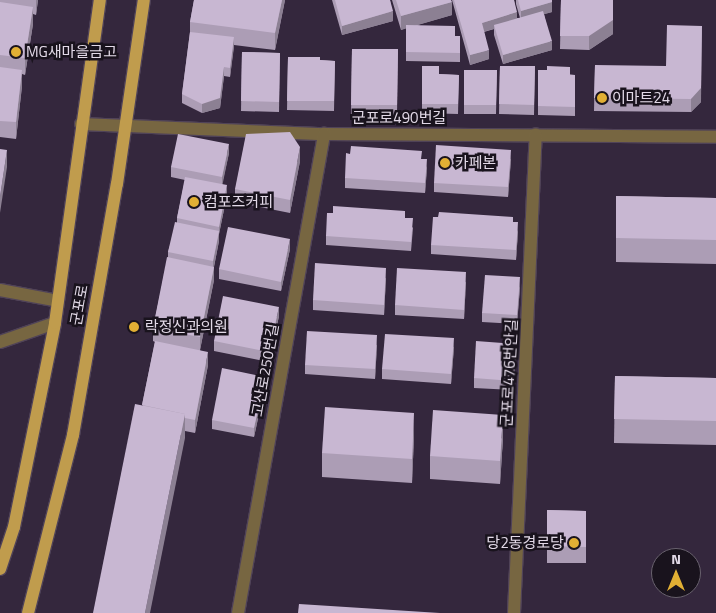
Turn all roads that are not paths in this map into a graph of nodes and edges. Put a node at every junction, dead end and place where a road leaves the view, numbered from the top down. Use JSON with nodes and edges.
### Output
{"nodes":[{"id":1,"x":100,"y":0,"type":"edge"},
{"id":2,"x":144,"y":0,"type":"edge"},
{"id":3,"x":81,"y":124,"type":"junction"},
{"id":4,"x":126,"y":127,"type":"junction"},
{"id":5,"x":324,"y":134,"type":"junction"},
{"id":6,"x":536,"y":135,"type":"junction"},
{"id":7,"x":716,"y":138,"type":"edge"},
{"id":8,"x":0,"y":290,"type":"edge"},
{"id":9,"x":58,"y":301,"type":"junction"},
{"id":10,"x":54,"y":323,"type":"junction"},
{"id":11,"x":0,"y":342,"type":"edge"},
{"id":12,"x":0,"y":569,"type":"edge"},
{"id":13,"x":28,"y":613,"type":"edge"},
{"id":14,"x":238,"y":613,"type":"edge"},
{"id":15,"x":514,"y":613,"type":"edge"}],
"edges":[{"from":1,"to":3,"type":"main road","name":"군포로"},
{"from":2,"to":4,"type":"main road","name":"군포로"},
{"from":3,"to":4,"type":"street","name":"군포로490번길"},
{"from":3,"to":9,"type":"main road","name":"군포로"},
{"from":4,"to":5,"type":"street","name":"군포로490번길"},
{"from":4,"to":13,"type":"main road","name":"군포로"},
{"from":5,"to":6,"type":"street","name":"군포로490번길"},
{"from":5,"to":14,"type":"street","name":"고산로250번길"},
{"from":6,"to":7,"type":"street","name":"군포로490번길"},
{"from":6,"to":15,"type":"street","name":"군포로476번안길"},
{"from":8,"to":9,"type":"street","name":"군포로"},
{"from":9,"to":10,"type":"main road","name":"군포로"},
{"from":10,"to":11,"type":"street"},
{"from":10,"to":12,"type":"main road","name":"군포로"}]}
